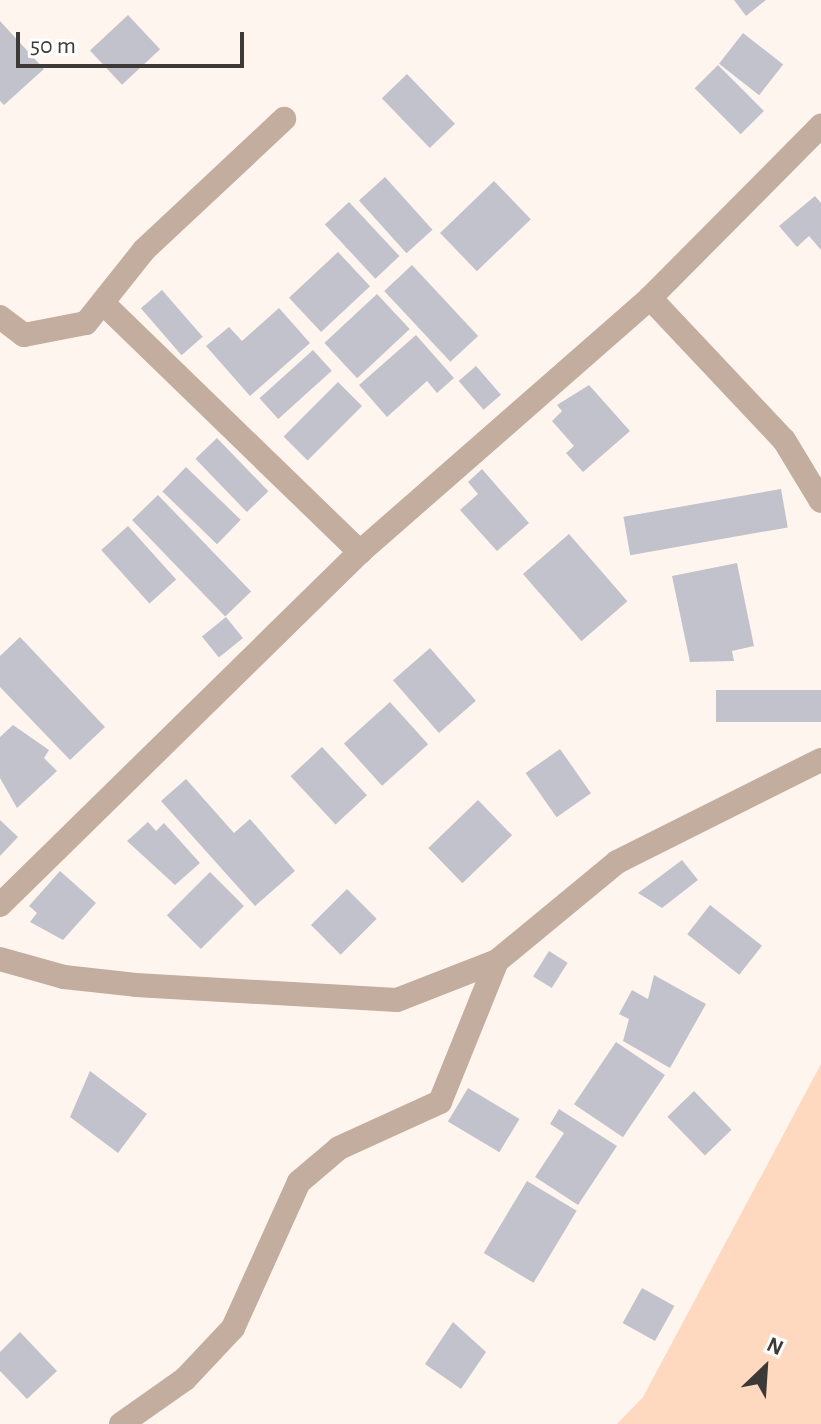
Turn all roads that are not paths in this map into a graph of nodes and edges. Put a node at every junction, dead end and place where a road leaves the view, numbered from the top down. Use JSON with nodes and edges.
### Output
{"nodes":[{"id":1,"x":284,"y":119,"type":"dead end"},
{"id":2,"x":821,"y":126,"type":"edge"},
{"id":3,"x":650,"y":298,"type":"junction"},
{"id":4,"x":106,"y":306,"type":"junction"},
{"id":5,"x":0,"y":317,"type":"edge"},
{"id":6,"x":821,"y":501,"type":"edge"},
{"id":7,"x":360,"y":552,"type":"junction"},
{"id":8,"x":821,"y":760,"type":"edge"},
{"id":9,"x":0,"y":905,"type":"edge"},
{"id":10,"x":0,"y":959,"type":"edge"},
{"id":11,"x":497,"y":961,"type":"junction"},
{"id":12,"x":121,"y":1424,"type":"edge"}],
"edges":[{"from":1,"to":4,"type":"street"},
{"from":2,"to":3,"type":"street"},
{"from":3,"to":6,"type":"street"},
{"from":3,"to":7,"type":"street"},
{"from":4,"to":5,"type":"street"},
{"from":4,"to":7,"type":"street"},
{"from":7,"to":9,"type":"street"},
{"from":8,"to":11,"type":"street"},
{"from":10,"to":11,"type":"street"},
{"from":11,"to":12,"type":"street"}]}
